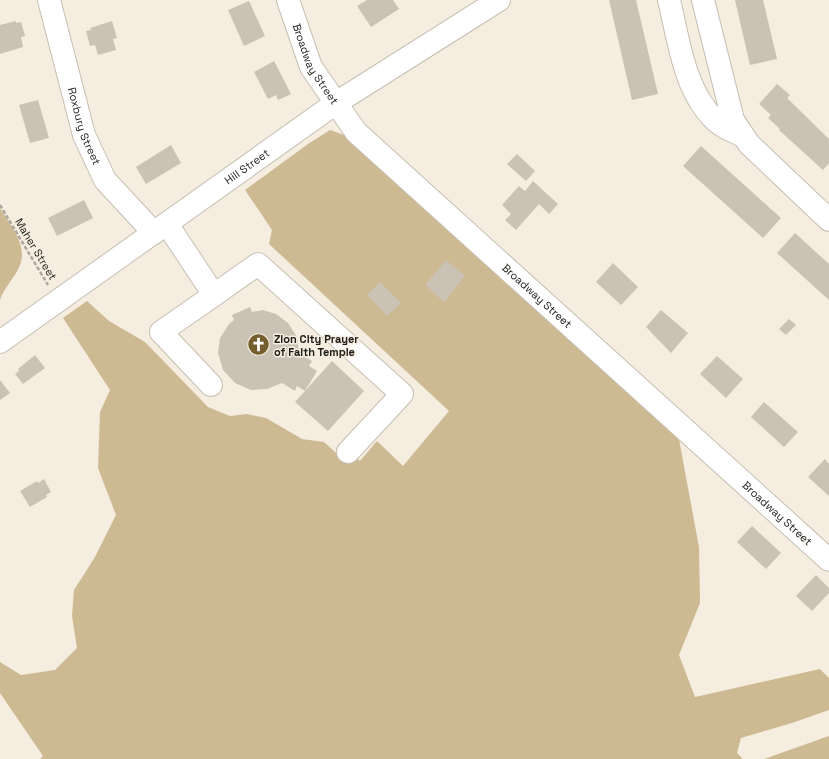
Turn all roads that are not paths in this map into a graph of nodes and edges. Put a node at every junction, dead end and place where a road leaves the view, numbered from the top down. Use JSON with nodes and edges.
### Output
{"nodes":[{"id":1,"x":49,"y":0,"type":"edge"},
{"id":2,"x":288,"y":0,"type":"edge"},
{"id":3,"x":499,"y":0,"type":"edge"},
{"id":4,"x":669,"y":0,"type":"edge"},
{"id":5,"x":703,"y":0,"type":"edge"},
{"id":6,"x":336,"y":103,"type":"junction"},
{"id":7,"x":743,"y":136,"type":"junction"},
{"id":8,"x":829,"y":220,"type":"edge"},
{"id":9,"x":160,"y":229,"type":"junction"},
{"id":10,"x":214,"y":295,"type":"junction"},
{"id":11,"x":0,"y":342,"type":"edge"},
{"id":12,"x":211,"y":385,"type":"dead end"},
{"id":13,"x":348,"y":452,"type":"dead end"},
{"id":14,"x":829,"y":560,"type":"edge"}],
"edges":[{"from":1,"to":9,"type":"street","name":"Roxbury Street"},
{"from":2,"to":6,"type":"street","name":"Broadway Street"},
{"from":3,"to":6,"type":"street","name":"Hill Street"},
{"from":4,"to":7,"type":"street"},
{"from":5,"to":7,"type":"street"},
{"from":6,"to":9,"type":"street","name":"Hill Street"},
{"from":6,"to":14,"type":"street","name":"Broadway Street"},
{"from":7,"to":8,"type":"street"},
{"from":9,"to":10,"type":"street","name":"Roxbury Street"},
{"from":9,"to":11,"type":"street","name":"Hill Street"},
{"from":10,"to":12,"type":"street"},
{"from":10,"to":13,"type":"street"}]}
